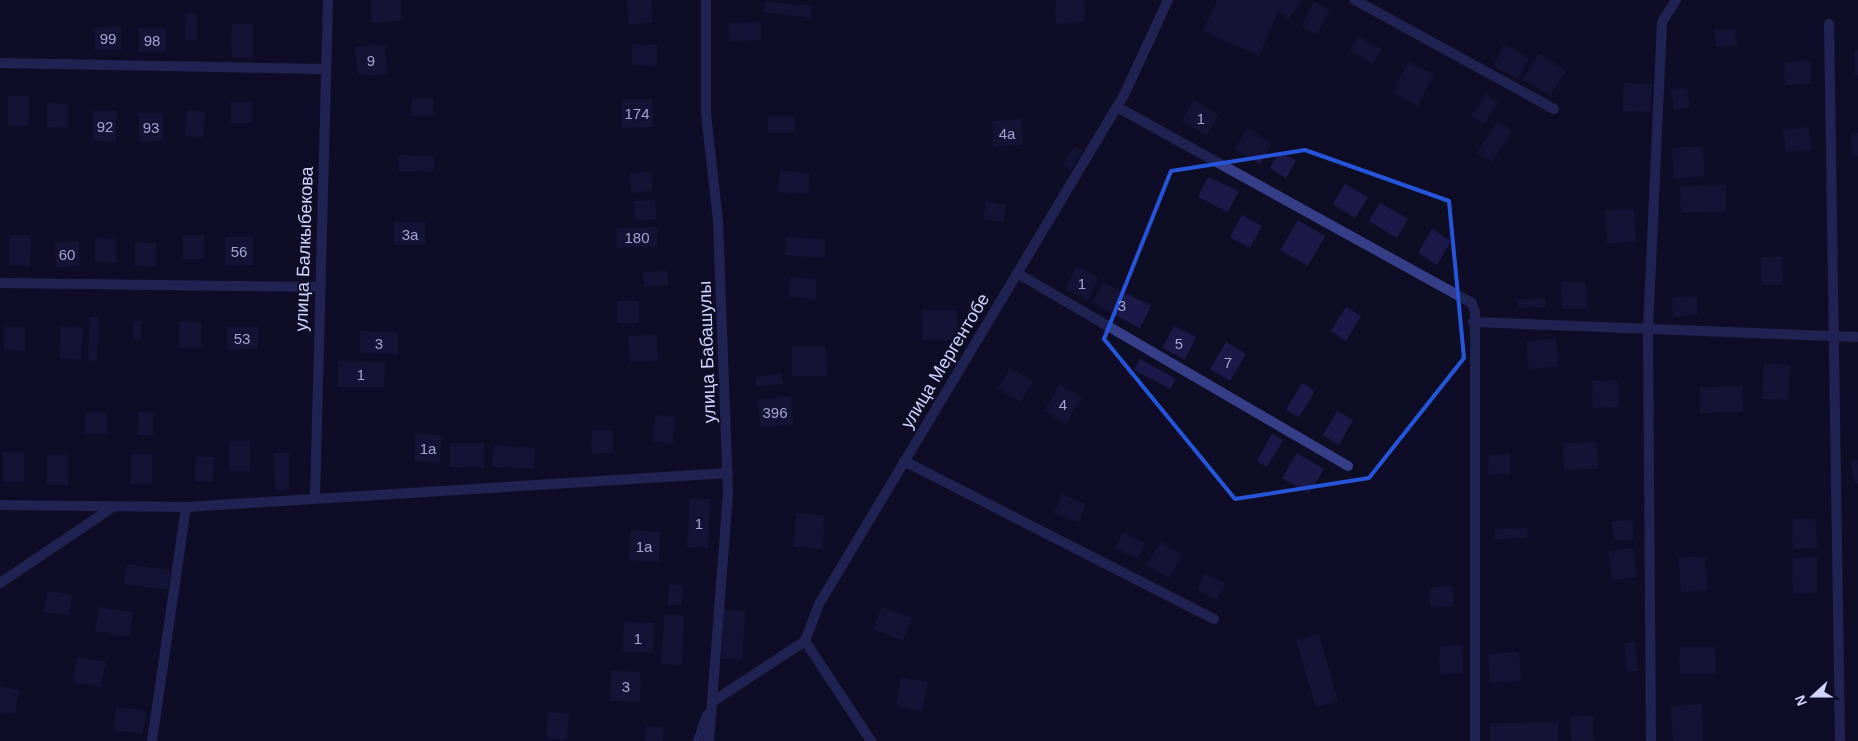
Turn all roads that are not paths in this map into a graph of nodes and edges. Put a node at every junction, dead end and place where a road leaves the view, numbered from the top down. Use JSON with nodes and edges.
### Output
{"nodes":[{"id":1,"x":328,"y":0,"type":"edge"},
{"id":2,"x":706,"y":0,"type":"edge"},
{"id":3,"x":1168,"y":0,"type":"edge"},
{"id":4,"x":1355,"y":0,"type":"edge"},
{"id":5,"x":1676,"y":0,"type":"edge"},
{"id":6,"x":1829,"y":24,"type":"dead end"},
{"id":7,"x":0,"y":63,"type":"edge"},
{"id":8,"x":326,"y":69,"type":"junction"},
{"id":9,"x":1117,"y":107,"type":"junction"},
{"id":10,"x":1554,"y":108,"type":"dead end"},
{"id":11,"x":1018,"y":272,"type":"junction"},
{"id":12,"x":0,"y":284,"type":"edge"},
{"id":13,"x":319,"y":287,"type":"junction"},
{"id":14,"x":1473,"y":322,"type":"junction"},
{"id":15,"x":1648,"y":330,"type":"junction"},
{"id":16,"x":1835,"y":336,"type":"junction"},
{"id":17,"x":1858,"y":337,"type":"edge"},
{"id":18,"x":904,"y":460,"type":"junction"},
{"id":19,"x":1348,"y":466,"type":"dead end"},
{"id":20,"x":728,"y":473,"type":"junction"},
{"id":21,"x":315,"y":498,"type":"junction"},
{"id":22,"x":0,"y":505,"type":"edge"},
{"id":23,"x":114,"y":506,"type":"junction"},
{"id":24,"x":186,"y":507,"type":"junction"},
{"id":25,"x":0,"y":583,"type":"edge"},
{"id":26,"x":1214,"y":619,"type":"dead end"},
{"id":27,"x":805,"y":641,"type":"junction"},
{"id":28,"x":712,"y":702,"type":"junction"},
{"id":29,"x":152,"y":741,"type":"edge"},
{"id":30,"x":698,"y":741,"type":"edge"},
{"id":31,"x":709,"y":741,"type":"edge"},
{"id":32,"x":871,"y":741,"type":"edge"},
{"id":33,"x":1475,"y":741,"type":"edge"},
{"id":34,"x":1651,"y":741,"type":"edge"},
{"id":35,"x":1840,"y":741,"type":"edge"}],
"edges":[{"from":1,"to":8,"type":"street","name":"улица Балкыбекова"},
{"from":2,"to":20,"type":"street","name":"улица Бабашулы"},
{"from":3,"to":9,"type":"street","name":"улица Мергентобе"},
{"from":4,"to":10,"type":"street"},
{"from":5,"to":15,"type":"street"},
{"from":6,"to":16,"type":"street"},
{"from":7,"to":8,"type":"street"},
{"from":8,"to":13,"type":"street","name":"улица Балкыбекова"},
{"from":9,"to":11,"type":"street","name":"улица Мергентобе"},
{"from":9,"to":14,"type":"street"},
{"from":11,"to":18,"type":"street","name":"улица Мергентобе"},
{"from":11,"to":19,"type":"street"},
{"from":12,"to":13,"type":"street"},
{"from":13,"to":21,"type":"street","name":"улица Балкыбекова"},
{"from":14,"to":15,"type":"street"},
{"from":14,"to":33,"type":"street"},
{"from":15,"to":16,"type":"street"},
{"from":15,"to":34,"type":"street"},
{"from":16,"to":17,"type":"street"},
{"from":16,"to":35,"type":"street"},
{"from":18,"to":26,"type":"street"},
{"from":18,"to":27,"type":"street","name":"улица Мергентобе"},
{"from":20,"to":21,"type":"street"},
{"from":20,"to":28,"type":"street","name":"улица Бабашулы"},
{"from":21,"to":24,"type":"street"},
{"from":22,"to":23,"type":"street"},
{"from":23,"to":24,"type":"street"},
{"from":23,"to":25,"type":"street"},
{"from":24,"to":29,"type":"street"},
{"from":27,"to":28,"type":"street"},
{"from":27,"to":32,"type":"street"},
{"from":28,"to":30,"type":"street"},
{"from":28,"to":31,"type":"street","name":"улица Бабашулы"}]}
